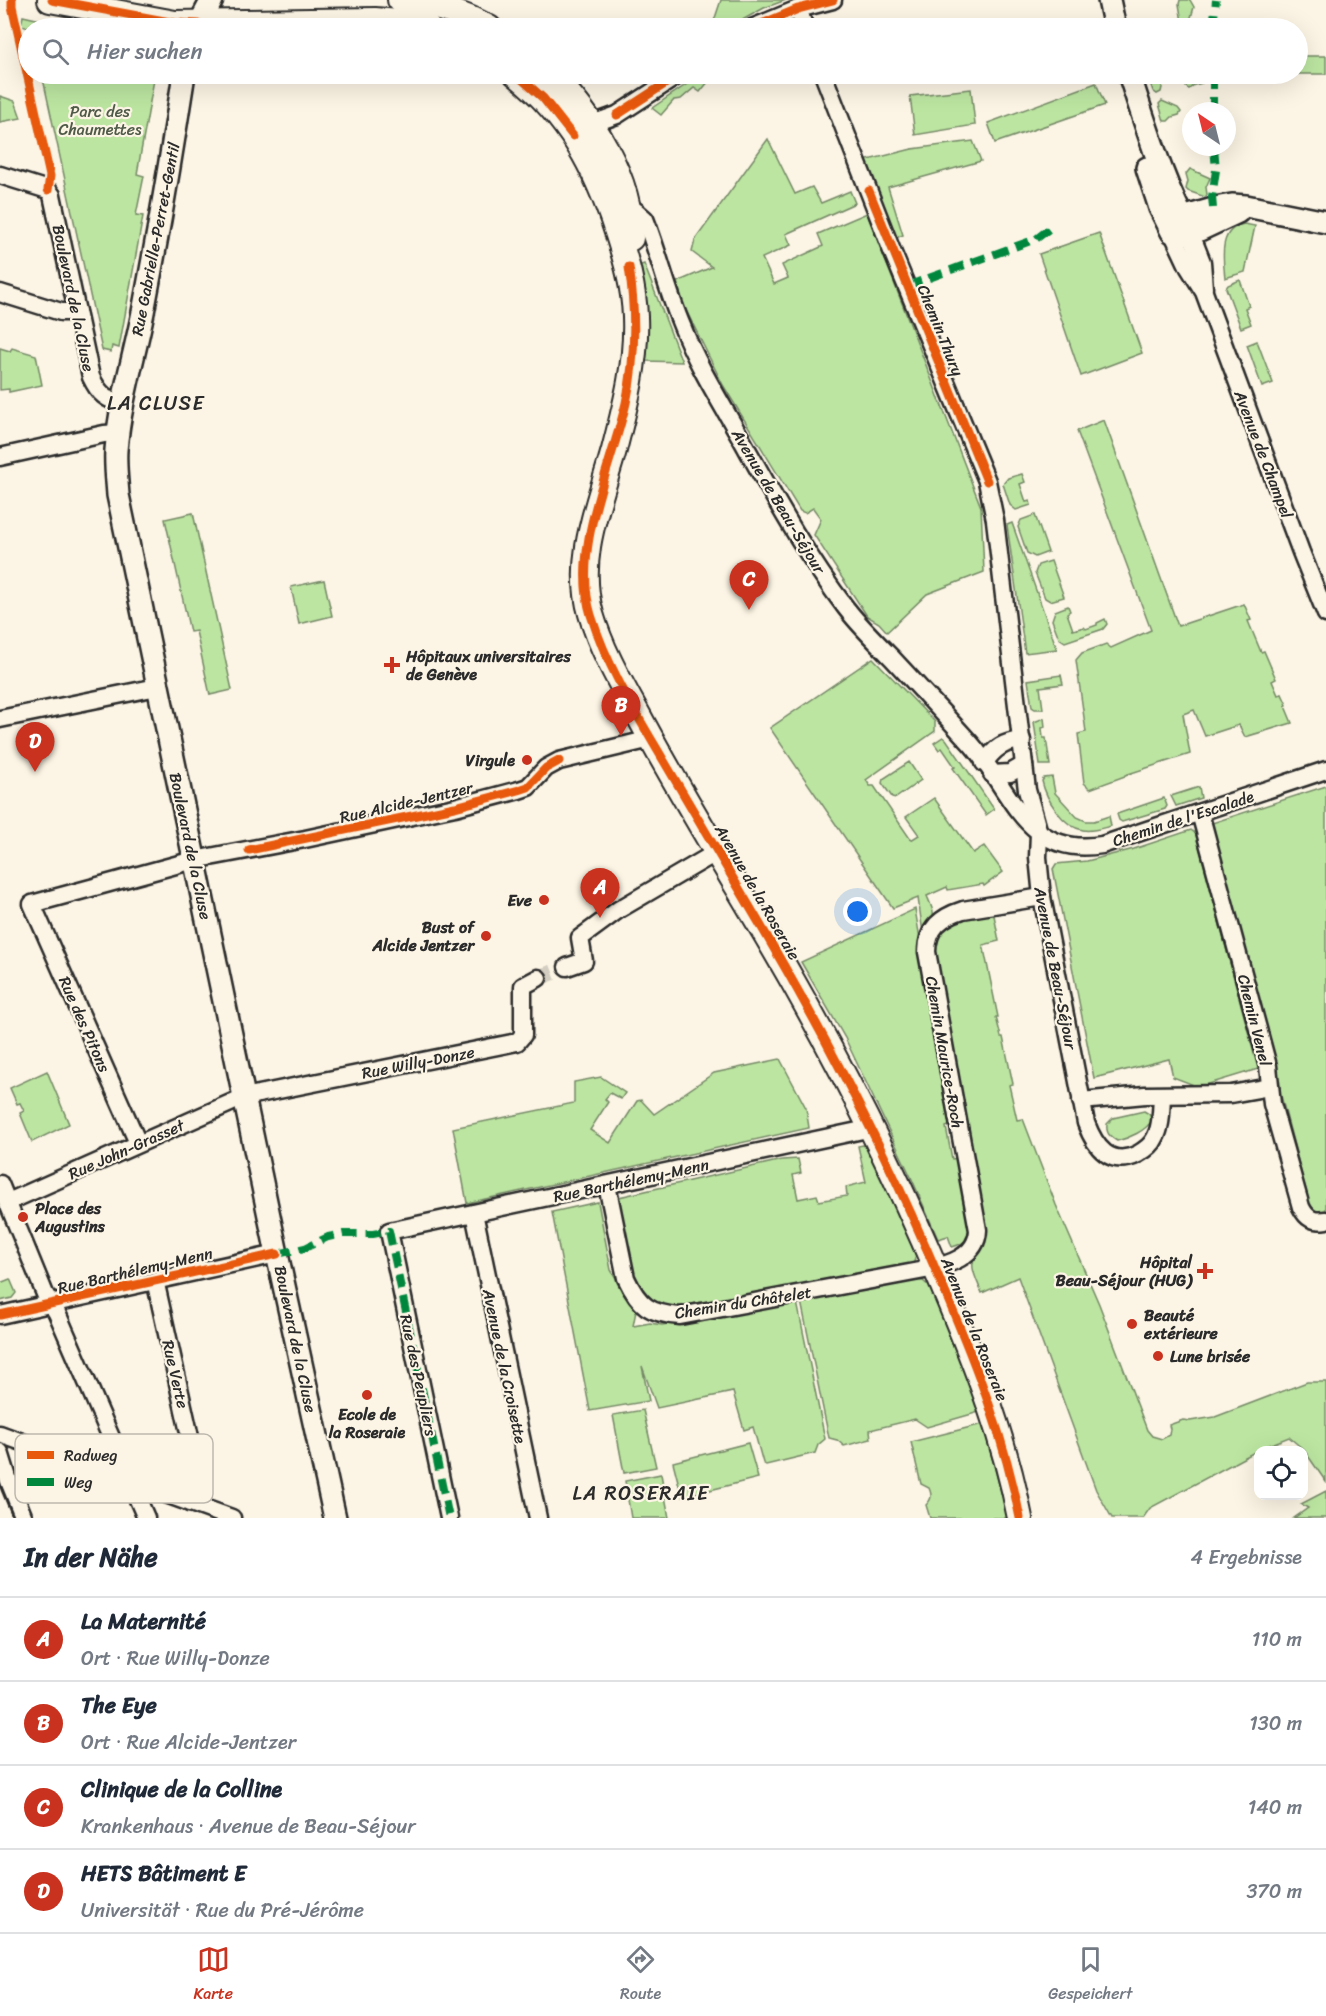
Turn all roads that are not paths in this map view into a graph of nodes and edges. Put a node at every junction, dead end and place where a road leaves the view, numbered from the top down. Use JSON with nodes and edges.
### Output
{"nodes":[{"id":1,"x":50,"y":0,"type":"edge"},
{"id":2,"x":212,"y":0,"type":"edge"},
{"id":3,"x":400,"y":0,"type":"edge"},
{"id":4,"x":833,"y":0,"type":"edge"},
{"id":5,"x":1096,"y":0,"type":"edge"},
{"id":6,"x":1109,"y":0,"type":"edge"},
{"id":7,"x":798,"y":9,"type":"junction"},
{"id":8,"x":148,"y":18,"type":"edge"},
{"id":9,"x":202,"y":18,"type":"edge"},
{"id":10,"x":470,"y":18,"type":"edge"},
{"id":11,"x":776,"y":18,"type":"edge"},
{"id":12,"x":801,"y":18,"type":"edge"},
{"id":13,"x":1100,"y":18,"type":"edge"},
{"id":14,"x":1113,"y":18,"type":"edge"},
{"id":15,"x":182,"y":84,"type":"edge"},
{"id":16,"x":527,"y":84,"type":"edge"},
{"id":17,"x":559,"y":84,"type":"edge"},
{"id":18,"x":665,"y":84,"type":"edge"},
{"id":19,"x":827,"y":84,"type":"edge"},
{"id":20,"x":1119,"y":84,"type":"edge"},
{"id":21,"x":1132,"y":84,"type":"edge"},
{"id":22,"x":583,"y":130,"type":"junction"},
{"id":23,"x":0,"y":175,"type":"edge"},
{"id":24,"x":606,"y":198,"type":"junction"},
{"id":25,"x":627,"y":210,"type":"junction"},
{"id":26,"x":1326,"y":222,"type":"edge"},
{"id":27,"x":1182,"y":228,"type":"junction"},
{"id":28,"x":629,"y":267,"type":"junction"},
{"id":29,"x":0,"y":293,"type":"edge"},
{"id":30,"x":77,"y":312,"type":"junction"},
{"id":31,"x":124,"y":404,"type":"junction"},
{"id":32,"x":118,"y":433,"type":"junction"},
{"id":33,"x":0,"y":457,"type":"edge"},
{"id":34,"x":1326,"y":614,"type":"edge"},
{"id":35,"x":157,"y":687,"type":"junction"},
{"id":36,"x":0,"y":718,"type":"edge"},
{"id":37,"x":651,"y":739,"type":"junction"},
{"id":38,"x":1022,"y":740,"type":"junction"},
{"id":39,"x":1024,"y":765,"type":"junction"},
{"id":40,"x":988,"y":768,"type":"junction"},
{"id":41,"x":1326,"y":770,"type":"edge"},
{"id":42,"x":1200,"y":813,"type":"junction"},
{"id":43,"x":1040,"y":833,"type":"junction"},
{"id":44,"x":717,"y":852,"type":"junction"},
{"id":45,"x":194,"y":860,"type":"junction"},
{"id":46,"x":1042,"y":897,"type":"junction"},
{"id":47,"x":32,"y":904,"type":"joint"},
{"id":48,"x":567,"y":967,"type":"tunnel mouth"},
{"id":49,"x":530,"y":982,"type":"dead end"},
{"id":50,"x":1270,"y":1087,"type":"junction"},
{"id":51,"x":1162,"y":1096,"type":"junction"},
{"id":52,"x":244,"y":1098,"type":"junction"},
{"id":53,"x":1081,"y":1101,"type":"junction"},
{"id":54,"x":872,"y":1128,"type":"junction"},
{"id":55,"x":138,"y":1143,"type":"junction"},
{"id":56,"x":0,"y":1184,"type":"edge"},
{"id":57,"x":607,"y":1185,"type":"junction"},
{"id":58,"x":8,"y":1202,"type":"junction"},
{"id":59,"x":474,"y":1213,"type":"junction"},
{"id":60,"x":1320,"y":1220,"type":"edge"},
{"id":61,"x":389,"y":1231,"type":"joint"},
{"id":62,"x":277,"y":1254,"type":"junction"},
{"id":63,"x":935,"y":1268,"type":"junction"},
{"id":64,"x":155,"y":1280,"type":"junction"},
{"id":65,"x":51,"y":1304,"type":"junction"},
{"id":66,"x":0,"y":1315,"type":"edge"},
{"id":67,"x":0,"y":1434,"type":"edge"},
{"id":68,"x":109,"y":1434,"type":"edge"},
{"id":69,"x":189,"y":1434,"type":"edge"},
{"id":70,"x":15,"y":1440,"type":"edge"},
{"id":71,"x":0,"y":1452,"type":"edge"},
{"id":72,"x":15,"y":1496,"type":"edge"},
{"id":73,"x":18,"y":1503,"type":"edge"},
{"id":74,"x":139,"y":1503,"type":"edge"},
{"id":75,"x":189,"y":1503,"type":"edge"},
{"id":76,"x":24,"y":1518,"type":"edge"},
{"id":77,"x":146,"y":1518,"type":"edge"},
{"id":78,"x":232,"y":1518,"type":"edge"},
{"id":79,"x":335,"y":1518,"type":"edge"},
{"id":80,"x":449,"y":1518,"type":"edge"},
{"id":81,"x":538,"y":1518,"type":"edge"},
{"id":82,"x":1020,"y":1518,"type":"edge"}],
"edges":[{"from":1,"to":8,"type":"main road"},
{"from":2,"to":9,"type":"street"},
{"from":3,"to":10,"type":"main road"},
{"from":4,"to":7,"type":"street"},
{"from":5,"to":13,"type":"street"},
{"from":6,"to":14,"type":"street"},
{"from":7,"to":11,"type":"street"},
{"from":7,"to":12,"type":"street"},
{"from":15,"to":31,"type":"street","name":"Rue Gabrielle-Perret-Gentil"},
{"from":16,"to":22,"type":"main road"},
{"from":17,"to":22,"type":"main road"},
{"from":18,"to":22,"type":"street"},
{"from":19,"to":38,"type":"street","name":"Chemin Thury"},
{"from":20,"to":27,"type":"street","name":"Avenue de Champel"},
{"from":21,"to":27,"type":"street","name":"Avenue de Champel"},
{"from":22,"to":24,"type":"main road","name":"Avenue de la Roseraie"},
{"from":22,"to":25,"type":"main road","name":"Avenue de la Roseraie"},
{"from":23,"to":30,"type":"street","name":"Boulevard de la Cluse"},
{"from":24,"to":25,"type":"main road"},
{"from":24,"to":28,"type":"main road","name":"Avenue de la Roseraie"},
{"from":25,"to":28,"type":"main road","name":"Avenue de la Roseraie"},
{"from":25,"to":40,"type":"street","name":"Avenue de Beau-Séjour"},
{"from":26,"to":27,"type":"street"},
{"from":27,"to":34,"type":"street","name":"Avenue de Champel"},
{"from":28,"to":37,"type":"main road","name":"Avenue de la Roseraie"},
{"from":29,"to":30,"type":"street"},
{"from":30,"to":31,"type":"street","name":"Boulevard de la Cluse"},
{"from":31,"to":32,"type":"street","name":"Boulevard de la Cluse"},
{"from":32,"to":33,"type":"street"},
{"from":32,"to":35,"type":"street","name":"Boulevard de la Cluse"},
{"from":35,"to":36,"type":"street"},
{"from":35,"to":45,"type":"street","name":"Boulevard de la Cluse"},
{"from":37,"to":44,"type":"main road","name":"Avenue de la Roseraie"},
{"from":37,"to":45,"type":"street","name":"Rue Alcide-Jentzer"},
{"from":38,"to":39,"type":"street","name":"Chemin Thury"},
{"from":38,"to":40,"type":"street"},
{"from":39,"to":40,"type":"street"},
{"from":39,"to":43,"type":"street","name":"Avenue de Beau-Séjour"},
{"from":40,"to":43,"type":"street","name":"Avenue de Beau-Séjour"},
{"from":41,"to":42,"type":"street","name":"Chemin de l'Escalade"},
{"from":42,"to":43,"type":"street","name":"Chemin de l'Escalade"},
{"from":42,"to":50,"type":"street","name":"Chemin Venel"},
{"from":43,"to":46,"type":"street","name":"Avenue de Beau-Séjour"},
{"from":44,"to":48,"type":"street"},
{"from":44,"to":54,"type":"main road","name":"Avenue de la Roseraie"},
{"from":45,"to":47,"type":"street","name":"Rue Alcide-Jentzer"},
{"from":45,"to":52,"type":"street","name":"Boulevard de la Cluse"},
{"from":46,"to":53,"type":"street","name":"Avenue de Beau-Séjour"},
{"from":46,"to":63,"type":"street","name":"Chemin Maurice-Roch"},
{"from":47,"to":55,"type":"street","name":"Rue des Pitons"},
{"from":49,"to":52,"type":"street","name":"Rue Willy-Donze"},
{"from":50,"to":51,"type":"street"},
{"from":50,"to":60,"type":"street","name":"Chemin Venel"},
{"from":51,"to":53,"type":"street"},
{"from":51,"to":53,"type":"street","name":"Avenue de Beau-Séjour"},
{"from":52,"to":55,"type":"street","name":"Rue John-Grasset"},
{"from":52,"to":62,"type":"street","name":"Boulevard de la Cluse"},
{"from":54,"to":57,"type":"street","name":"Rue Barthélemy-Menn"},
{"from":54,"to":63,"type":"main road","name":"Avenue de la Roseraie"},
{"from":55,"to":58,"type":"street","name":"Rue John-Grasset"},
{"from":56,"to":58,"type":"street"},
{"from":57,"to":59,"type":"street","name":"Rue Barthélemy-Menn"},
{"from":57,"to":63,"type":"street","name":"Chemin du Châtelet"},
{"from":58,"to":65,"type":"street"},
{"from":59,"to":61,"type":"street","name":"Rue Barthélemy-Menn"},
{"from":59,"to":81,"type":"street","name":"Avenue de la Croisette"},
{"from":61,"to":80,"type":"street","name":"Rue des Peupliers"},
{"from":62,"to":64,"type":"street","name":"Rue Barthélemy-Menn"},
{"from":62,"to":79,"type":"street","name":"Boulevard de la Cluse"},
{"from":63,"to":82,"type":"main road","name":"Avenue de la Roseraie"},
{"from":64,"to":65,"type":"street","name":"Rue Barthélemy-Menn"},
{"from":64,"to":69,"type":"street","name":"Rue Verte"},
{"from":65,"to":66,"type":"street","name":"Rue Barthélemy-Menn"},
{"from":65,"to":68,"type":"street"},
{"from":67,"to":70,"type":"street"},
{"from":71,"to":72,"type":"street"},
{"from":73,"to":76,"type":"street"},
{"from":74,"to":77,"type":"street"},
{"from":75,"to":78,"type":"street"}]}
